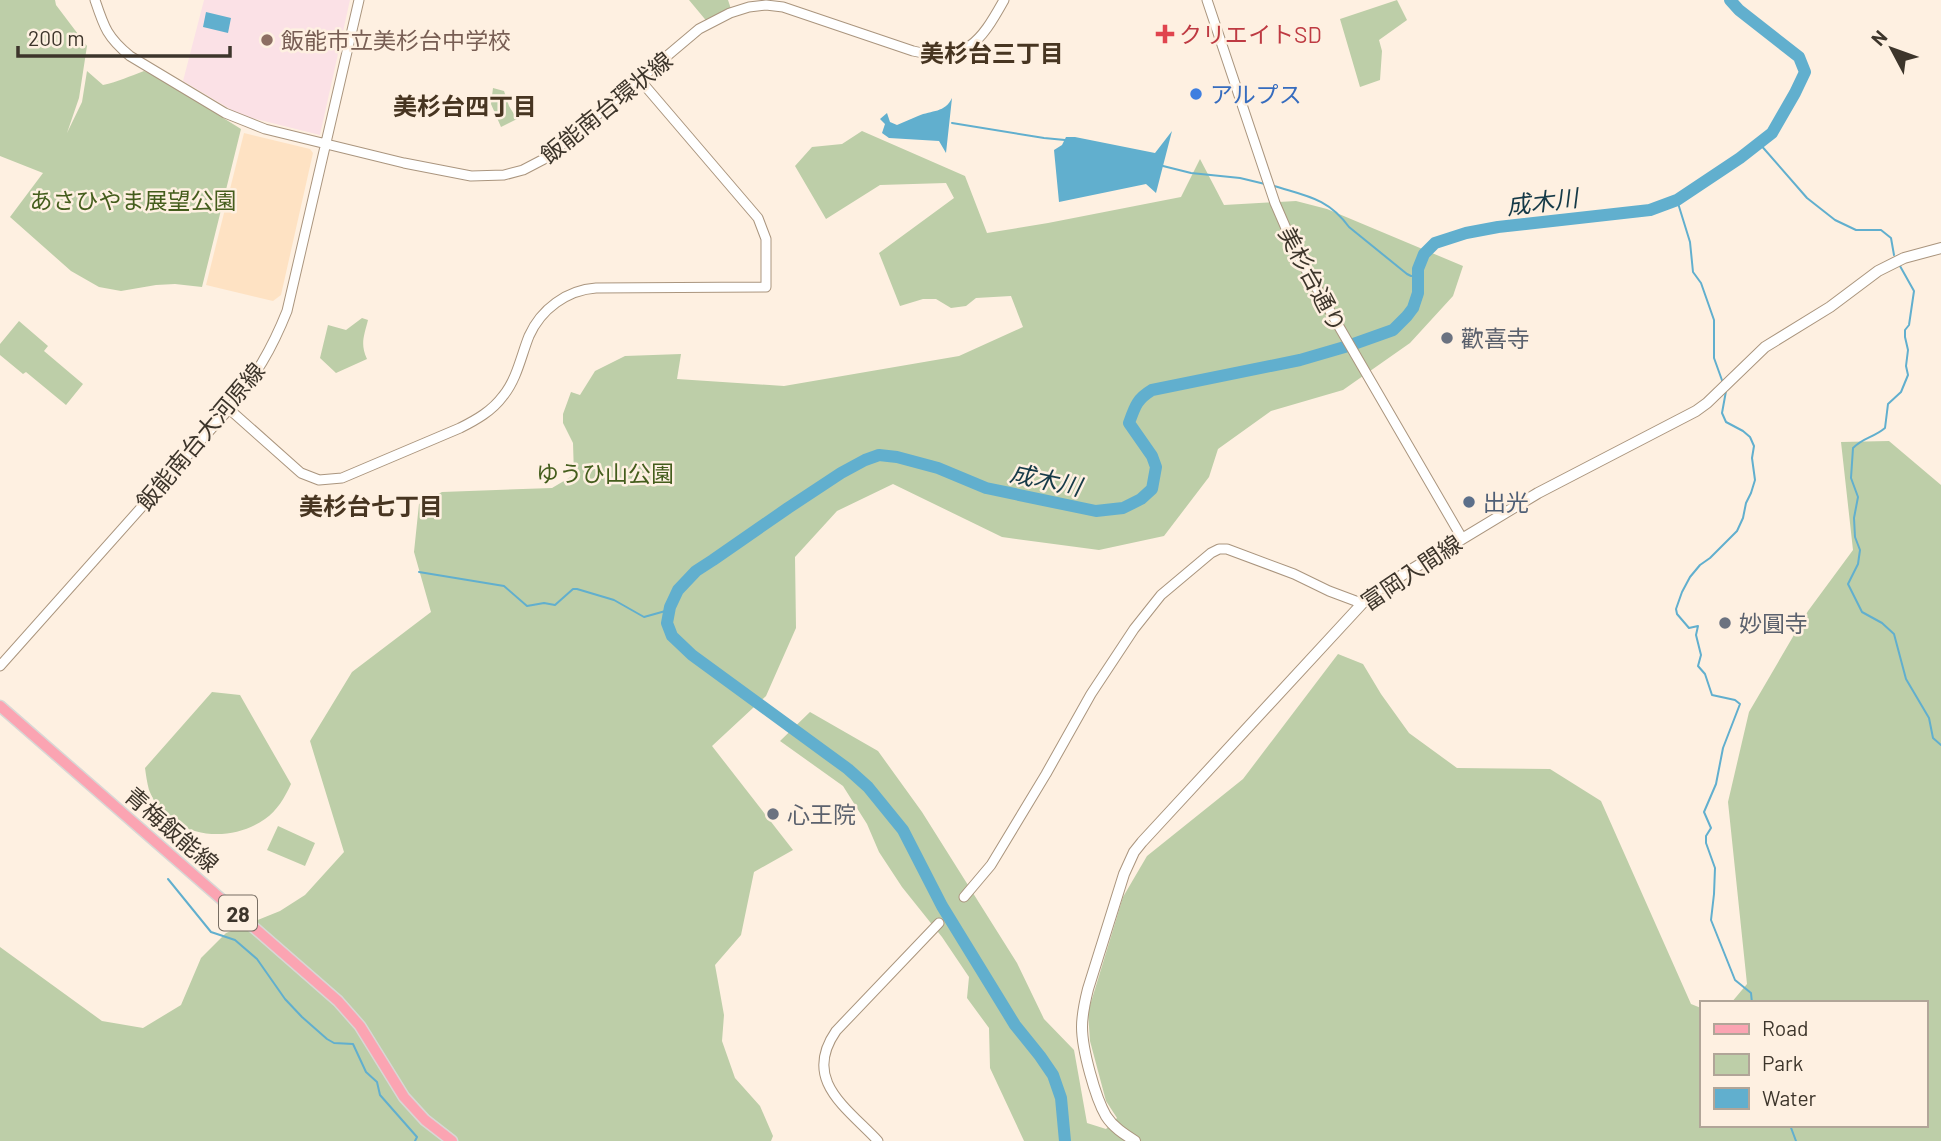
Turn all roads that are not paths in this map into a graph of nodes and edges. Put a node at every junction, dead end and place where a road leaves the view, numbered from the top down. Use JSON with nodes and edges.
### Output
{"nodes":[{"id":1,"x":95,"y":0,"type":"edge"},
{"id":2,"x":359,"y":0,"type":"edge"},
{"id":3,"x":1004,"y":0,"type":"edge"},
{"id":4,"x":1207,"y":0,"type":"edge"},
{"id":5,"x":640,"y":80,"type":"junction"},
{"id":6,"x":326,"y":144,"type":"junction"},
{"id":7,"x":1941,"y":247,"type":"edge"},
{"id":8,"x":229,"y":409,"type":"junction"},
{"id":9,"x":1462,"y":538,"type":"junction"},
{"id":10,"x":1361,"y":603,"type":"junction"},
{"id":11,"x":0,"y":666,"type":"edge"},
{"id":12,"x":0,"y":706,"type":"edge"},
{"id":13,"x":964,"y":897,"type":"dead end"},
{"id":14,"x":939,"y":923,"type":"dead end"},
{"id":15,"x":452,"y":1141,"type":"edge"},
{"id":16,"x":878,"y":1141,"type":"edge"},
{"id":17,"x":1135,"y":1141,"type":"edge"}],
"edges":[{"from":1,"to":6,"type":"street","name":"飯能南台環状線"},
{"from":2,"to":6,"type":"street","name":"飯能南台大河原線"},
{"from":3,"to":5,"type":"street","name":"飯能南台環状線"},
{"from":4,"to":9,"type":"street","name":"美杉台通り"},
{"from":5,"to":6,"type":"street","name":"飯能南台環状線"},
{"from":5,"to":8,"type":"street"},
{"from":6,"to":8,"type":"street","name":"飯能南台大河原線"},
{"from":7,"to":9,"type":"main road","name":"富岡入間線"},
{"from":8,"to":11,"type":"street","name":"飯能南台大河原線"},
{"from":9,"to":10,"type":"main road","name":"富岡入間線"},
{"from":10,"to":13,"type":"street"},
{"from":10,"to":17,"type":"main road","name":"富岡入間線"},
{"from":12,"to":15,"type":"main road","name":"青梅飯能線","number":"28"},
{"from":14,"to":16,"type":"street"}]}
